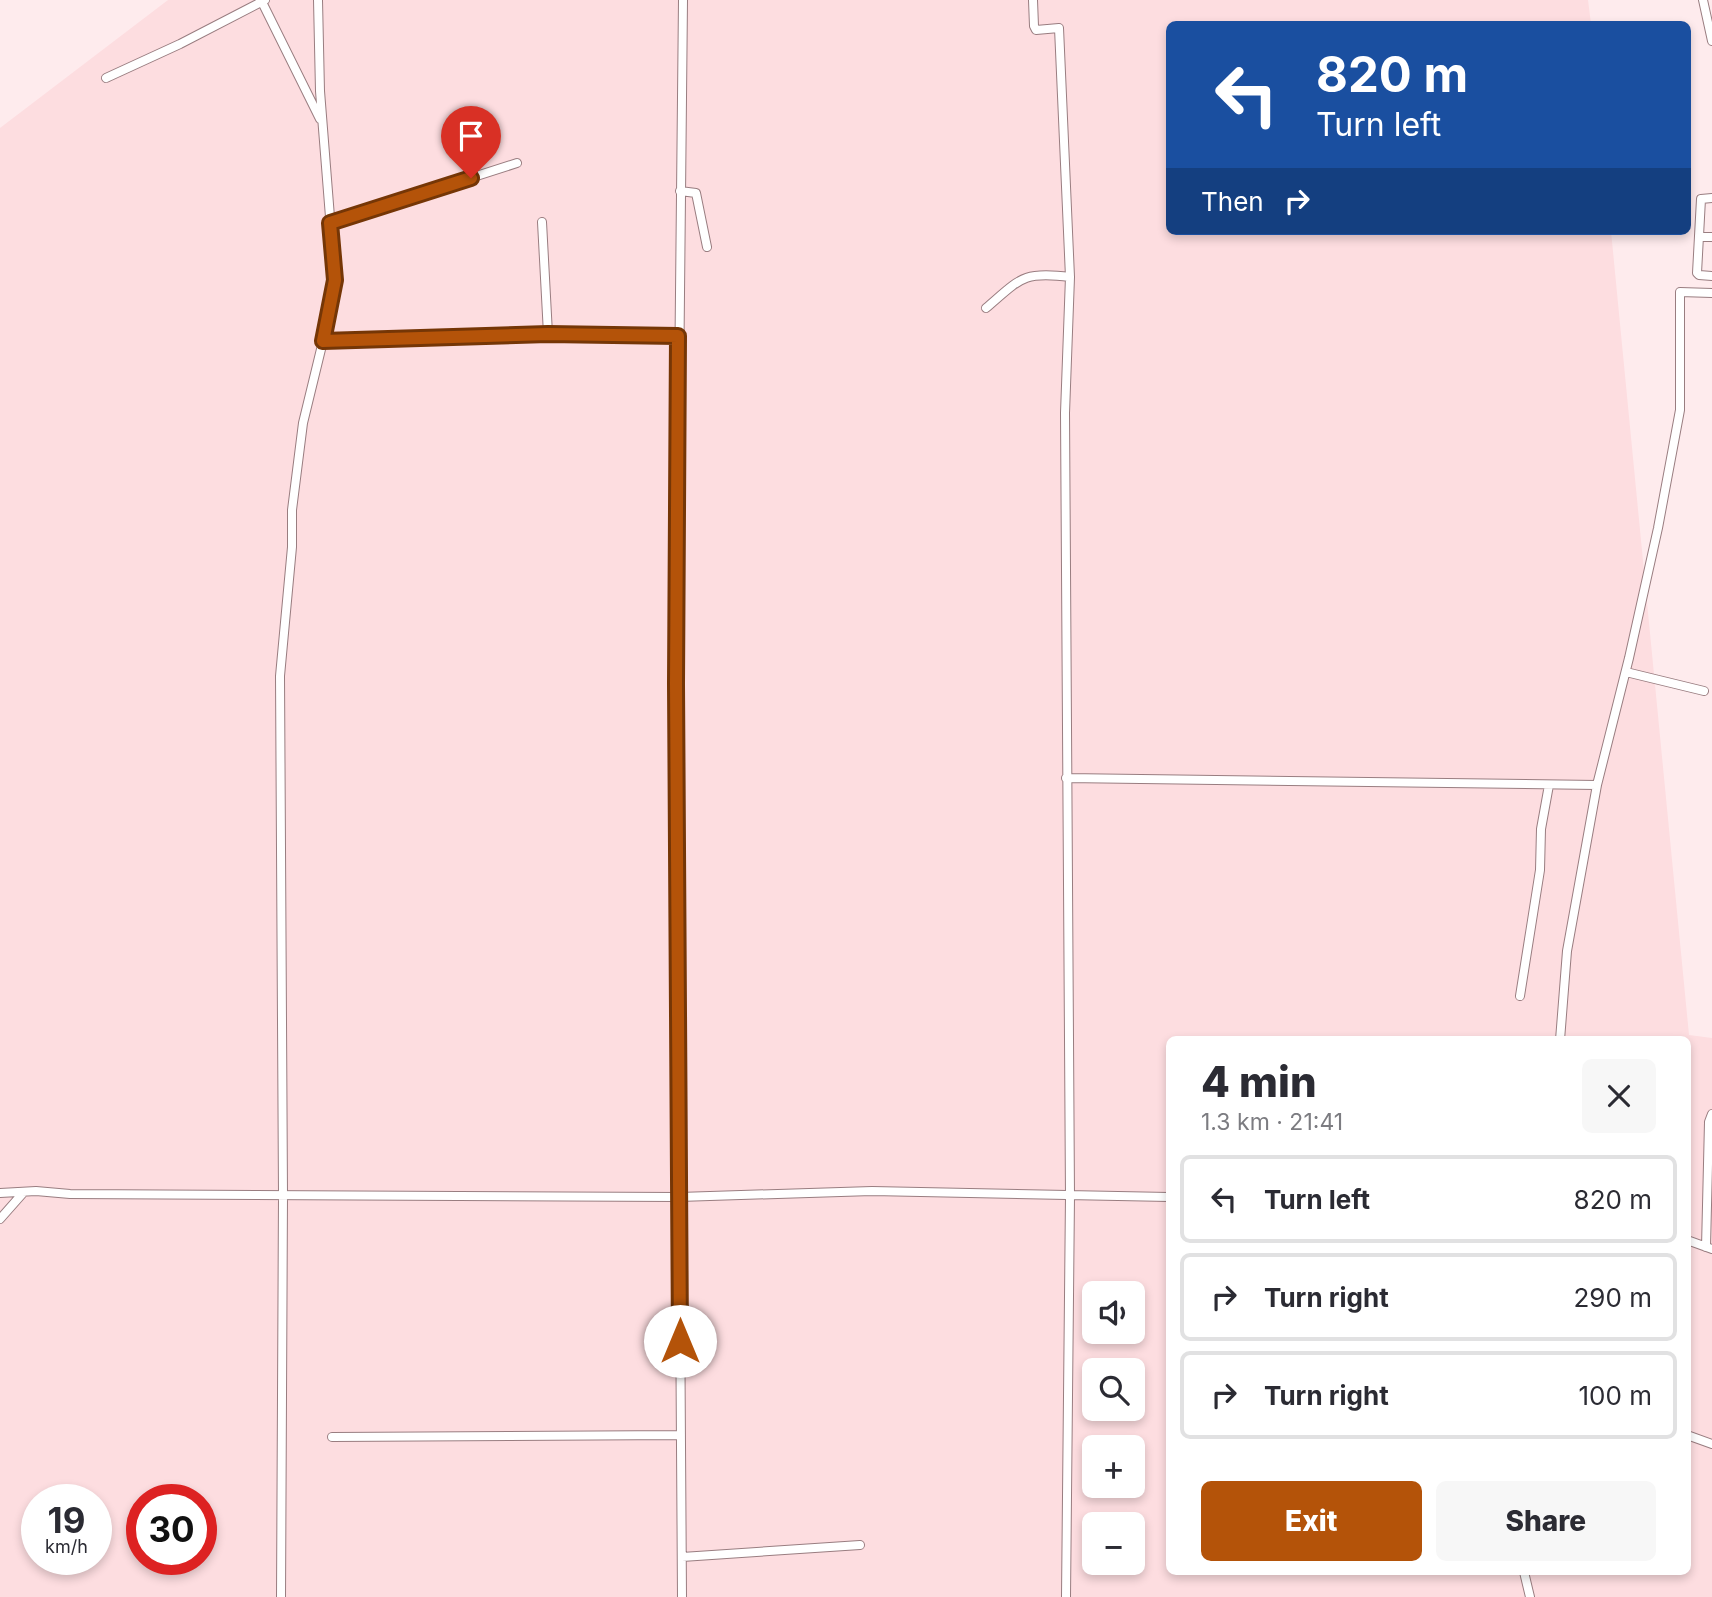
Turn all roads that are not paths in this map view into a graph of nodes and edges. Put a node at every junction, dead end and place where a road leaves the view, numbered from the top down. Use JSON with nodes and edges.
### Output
{"nodes":[{"id":1,"x":318,"y":0,"type":"edge"},
{"id":2,"x":683,"y":0,"type":"edge"},
{"id":3,"x":1033,"y":0,"type":"edge"},
{"id":4,"x":1703,"y":0,"type":"edge"},
{"id":5,"x":262,"y":1,"type":"edge"},
{"id":6,"x":1712,"y":41,"type":"edge"},
{"id":7,"x":106,"y":78,"type":"dead end"},
{"id":8,"x":323,"y":125,"type":"junction"},
{"id":9,"x":517,"y":163,"type":"dead end"},
{"id":10,"x":680,"y":191,"type":"junction"},
{"id":11,"x":1712,"y":198,"type":"edge"},
{"id":12,"x":542,"y":222,"type":"dead end"},
{"id":13,"x":330,"y":223,"type":"junction"},
{"id":14,"x":1699,"y":237,"type":"junction"},
{"id":15,"x":1712,"y":237,"type":"edge"},
{"id":16,"x":707,"y":247,"type":"dead end"},
{"id":17,"x":1712,"y":276,"type":"edge"},
{"id":18,"x":1070,"y":277,"type":"junction"},
{"id":19,"x":1712,"y":293,"type":"edge"},
{"id":20,"x":986,"y":307,"type":"dead end"},
{"id":21,"x":548,"y":334,"type":"junction"},
{"id":22,"x":678,"y":336,"type":"junction"},
{"id":23,"x":323,"y":341,"type":"junction"},
{"id":24,"x":1626,"y":672,"type":"junction"},
{"id":25,"x":1704,"y":691,"type":"dead end"},
{"id":26,"x":1066,"y":778,"type":"junction"},
{"id":27,"x":1549,"y":785,"type":"junction"},
{"id":28,"x":1597,"y":785,"type":"junction"},
{"id":29,"x":1520,"y":996,"type":"dead end"},
{"id":30,"x":1560,"y":1036,"type":"edge"},
{"id":31,"x":1712,"y":1114,"type":"edge"},
{"id":32,"x":0,"y":1193,"type":"edge"},
{"id":33,"x":23,"y":1193,"type":"junction"},
{"id":34,"x":283,"y":1195,"type":"junction"},
{"id":35,"x":1070,"y":1196,"type":"junction"},
{"id":36,"x":679,"y":1197,"type":"junction"},
{"id":37,"x":1166,"y":1197,"type":"edge"},
{"id":38,"x":2,"y":1217,"type":"edge"},
{"id":39,"x":1691,"y":1241,"type":"edge"},
{"id":40,"x":1709,"y":1248,"type":"edge"},
{"id":41,"x":681,"y":1435,"type":"junction"},
{"id":42,"x":1691,"y":1436,"type":"edge"},
{"id":43,"x":332,"y":1437,"type":"dead end"},
{"id":44,"x":1712,"y":1444,"type":"edge"},
{"id":45,"x":860,"y":1545,"type":"dead end"},
{"id":46,"x":682,"y":1557,"type":"junction"},
{"id":47,"x":1525,"y":1575,"type":"edge"},
{"id":48,"x":281,"y":1597,"type":"edge"},
{"id":49,"x":682,"y":1597,"type":"edge"},
{"id":50,"x":1066,"y":1597,"type":"edge"},
{"id":51,"x":1530,"y":1597,"type":"edge"}],
"edges":[{"from":1,"to":8,"type":"street"},
{"from":2,"to":10,"type":"street"},
{"from":3,"to":18,"type":"street"},
{"from":4,"to":6,"type":"street"},
{"from":5,"to":7,"type":"street"},
{"from":5,"to":8,"type":"street"},
{"from":8,"to":13,"type":"street"},
{"from":9,"to":13,"type":"street"},
{"from":10,"to":16,"type":"street"},
{"from":10,"to":22,"type":"street"},
{"from":11,"to":14,"type":"street"},
{"from":12,"to":21,"type":"street"},
{"from":13,"to":23,"type":"street"},
{"from":14,"to":15,"type":"street"},
{"from":14,"to":17,"type":"street"},
{"from":18,"to":20,"type":"street"},
{"from":18,"to":26,"type":"street"},
{"from":19,"to":24,"type":"street"},
{"from":21,"to":22,"type":"street"},
{"from":21,"to":23,"type":"street"},
{"from":22,"to":36,"type":"street"},
{"from":23,"to":34,"type":"street"},
{"from":24,"to":25,"type":"street"},
{"from":24,"to":28,"type":"street"},
{"from":26,"to":27,"type":"street"},
{"from":26,"to":35,"type":"street"},
{"from":27,"to":28,"type":"street"},
{"from":27,"to":29,"type":"street"},
{"from":28,"to":30,"type":"street"},
{"from":31,"to":40,"type":"street"},
{"from":32,"to":33,"type":"street"},
{"from":33,"to":34,"type":"street"},
{"from":33,"to":38,"type":"street"},
{"from":34,"to":36,"type":"street"},
{"from":34,"to":48,"type":"street"},
{"from":35,"to":36,"type":"street"},
{"from":35,"to":37,"type":"street"},
{"from":35,"to":50,"type":"street"},
{"from":36,"to":41,"type":"street"},
{"from":39,"to":40,"type":"street"},
{"from":41,"to":43,"type":"street"},
{"from":41,"to":46,"type":"street"},
{"from":42,"to":44,"type":"street"},
{"from":45,"to":46,"type":"street"},
{"from":46,"to":49,"type":"street"},
{"from":47,"to":51,"type":"street"}]}
